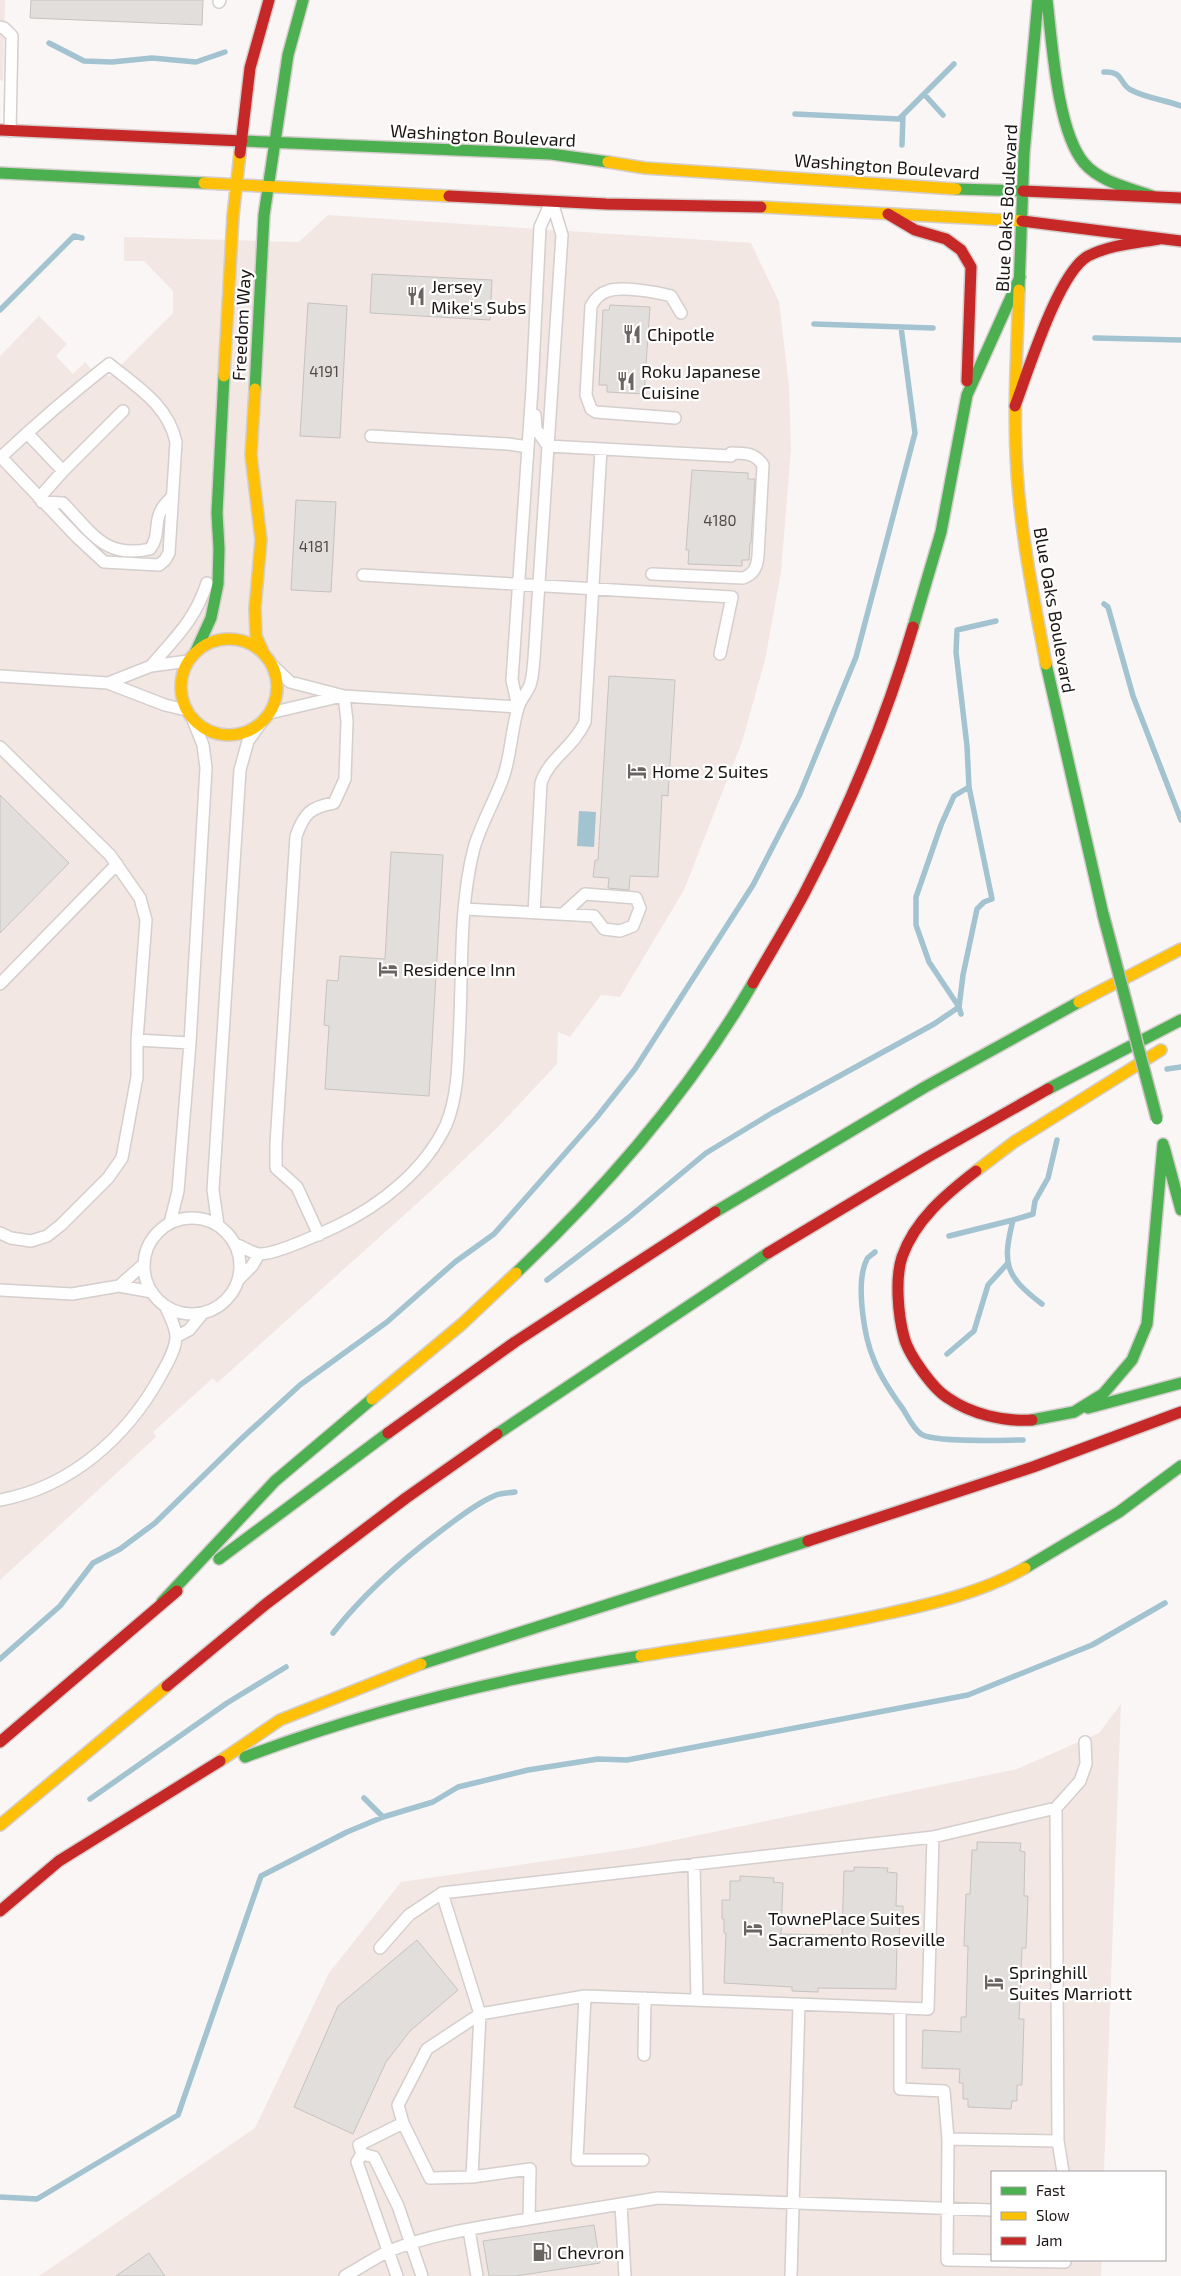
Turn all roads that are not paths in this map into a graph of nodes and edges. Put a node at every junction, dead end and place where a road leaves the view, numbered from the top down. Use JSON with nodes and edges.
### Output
{"nodes":[{"id":1,"x":269,"y":0,"type":"edge"},
{"id":2,"x":304,"y":0,"type":"edge"},
{"id":3,"x":1038,"y":0,"type":"edge"},
{"id":4,"x":1047,"y":0,"type":"edge"},
{"id":5,"x":2,"y":29,"type":"edge"},
{"id":6,"x":5,"y":130,"type":"edge"},
{"id":7,"x":242,"y":140,"type":"junction"},
{"id":8,"x":276,"y":142,"type":"junction"},
{"id":9,"x":0,"y":173,"type":"edge"},
{"id":10,"x":238,"y":185,"type":"junction"},
{"id":11,"x":268,"y":187,"type":"junction"},
{"id":12,"x":1023,"y":191,"type":"junction"},
{"id":13,"x":1152,"y":196,"type":"junction"},
{"id":14,"x":1181,"y":198,"type":"edge"},
{"id":15,"x":552,"y":202,"type":"junction"},
{"id":16,"x":888,"y":214,"type":"junction"},
{"id":17,"x":1022,"y":221,"type":"junction"},
{"id":18,"x":1159,"y":239,"type":"junction"},
{"id":19,"x":1181,"y":241,"type":"edge"},
{"id":20,"x":1020,"y":277,"type":"junction"},
{"id":21,"x":681,"y":313,"type":"dead end"},
{"id":22,"x":532,"y":388,"type":"junction"},
{"id":23,"x":966,"y":395,"type":"junction"},
{"id":24,"x":1016,"y":406,"type":"junction"},
{"id":25,"x":123,"y":410,"type":"dead end"},
{"id":26,"x":675,"y":418,"type":"dead end"},
{"id":27,"x":27,"y":433,"type":"junction"},
{"id":28,"x":371,"y":436,"type":"dead end"},
{"id":29,"x":548,"y":446,"type":"junction"},
{"id":30,"x":528,"y":447,"type":"junction"},
{"id":31,"x":601,"y":448,"type":"junction"},
{"id":32,"x":0,"y":458,"type":"edge"},
{"id":33,"x":63,"y":471,"type":"junction"},
{"id":34,"x":171,"y":498,"type":"junction"},
{"id":35,"x":41,"y":500,"type":"junction"},
{"id":36,"x":217,"y":513,"type":"junction"},
{"id":37,"x":652,"y":574,"type":"dead end"},
{"id":38,"x":363,"y":575,"type":"dead end"},
{"id":39,"x":518,"y":584,"type":"junction"},
{"id":40,"x":540,"y":585,"type":"junction"},
{"id":41,"x":593,"y":588,"type":"junction"},
{"id":42,"x":196,"y":651,"type":"junction"},
{"id":43,"x":264,"y":654,"type":"junction"},
{"id":44,"x":720,"y":654,"type":"dead end"},
{"id":45,"x":188,"y":661,"type":"junction"},
{"id":46,"x":271,"y":664,"type":"junction"},
{"id":47,"x":151,"y":666,"type":"junction"},
{"id":48,"x":0,"y":676,"type":"edge"},
{"id":49,"x":108,"y":683,"type":"junction"},
{"id":50,"x":344,"y":696,"type":"junction"},
{"id":51,"x":518,"y":707,"type":"junction"},
{"id":52,"x":186,"y":710,"type":"junction"},
{"id":53,"x":270,"y":713,"type":"junction"},
{"id":54,"x":193,"y":720,"type":"junction"},
{"id":55,"x":262,"y":723,"type":"junction"},
{"id":56,"x":0,"y":747,"type":"edge"},
{"id":57,"x":117,"y":864,"type":"junction"},
{"id":58,"x":465,"y":909,"type":"junction"},
{"id":59,"x":534,"y":913,"type":"junction"},
{"id":60,"x":564,"y":913,"type":"junction"},
{"id":61,"x":1181,"y":949,"type":"edge"},
{"id":62,"x":0,"y":984,"type":"edge"},
{"id":63,"x":1181,"y":1020,"type":"edge"},
{"id":64,"x":138,"y":1040,"type":"junction"},
{"id":65,"x":1173,"y":1042,"type":"dead end"},
{"id":66,"x":190,"y":1043,"type":"junction"},
{"id":67,"x":1160,"y":1131,"type":"junction"},
{"id":68,"x":1181,"y":1210,"type":"edge"},
{"id":69,"x":170,"y":1223,"type":"junction"},
{"id":70,"x":218,"y":1225,"type":"junction"},
{"id":71,"x":0,"y":1233,"type":"edge"},
{"id":72,"x":318,"y":1235,"type":"junction"},
{"id":73,"x":234,"y":1244,"type":"junction"},
{"id":74,"x":259,"y":1254,"type":"junction"},
{"id":75,"x":144,"y":1264,"type":"junction"},
{"id":76,"x":238,"y":1280,"type":"junction"},
{"id":77,"x":119,"y":1286,"type":"junction"},
{"id":78,"x":0,"y":1290,"type":"edge"},
{"id":79,"x":152,"y":1292,"type":"junction"},
{"id":80,"x":166,"y":1307,"type":"junction"},
{"id":81,"x":203,"y":1313,"type":"junction"},
{"id":82,"x":176,"y":1336,"type":"junction"},
{"id":83,"x":1181,"y":1383,"type":"edge"},
{"id":84,"x":1074,"y":1412,"type":"junction"},
{"id":85,"x":1181,"y":1412,"type":"edge"},
{"id":86,"x":1181,"y":1466,"type":"edge"},
{"id":87,"x":0,"y":1500,"type":"edge"},
{"id":88,"x":162,"y":1602,"type":"junction"},
{"id":89,"x":0,"y":1742,"type":"edge"},
{"id":90,"x":1085,"y":1742,"type":"dead end"},
{"id":91,"x":197,"y":1777,"type":"junction"},
{"id":92,"x":1056,"y":1808,"type":"junction"},
{"id":93,"x":0,"y":1826,"type":"edge"},
{"id":94,"x":933,"y":1837,"type":"junction"},
{"id":95,"x":694,"y":1864,"type":"junction"},
{"id":96,"x":442,"y":1893,"type":"junction"},
{"id":97,"x":0,"y":1911,"type":"edge"},
{"id":98,"x":380,"y":1948,"type":"dead end"},
{"id":99,"x":585,"y":1996,"type":"junction"},
{"id":100,"x":646,"y":1998,"type":"junction"},
{"id":101,"x":697,"y":2000,"type":"junction"},
{"id":102,"x":799,"y":2004,"type":"junction"},
{"id":103,"x":900,"y":2008,"type":"junction"},
{"id":104,"x":480,"y":2014,"type":"junction"},
{"id":105,"x":644,"y":2055,"type":"dead end"},
{"id":106,"x":403,"y":2123,"type":"junction"},
{"id":107,"x":948,"y":2139,"type":"junction"},
{"id":108,"x":1058,"y":2141,"type":"junction"},
{"id":109,"x":362,"y":2154,"type":"junction"},
{"id":110,"x":643,"y":2160,"type":"dead end"},
{"id":111,"x":1063,"y":2171,"type":"edge"},
{"id":112,"x":472,"y":2177,"type":"junction"},
{"id":113,"x":794,"y":2203,"type":"junction"},
{"id":114,"x":621,"y":2204,"type":"junction"},
{"id":115,"x":949,"y":2209,"type":"junction"},
{"id":116,"x":991,"y":2210,"type":"edge"},
{"id":117,"x":529,"y":2220,"type":"junction"},
{"id":118,"x":469,"y":2230,"type":"junction"},
{"id":119,"x":412,"y":2244,"type":"junction"},
{"id":120,"x":389,"y":2251,"type":"junction"},
{"id":121,"x":991,"y":2261,"type":"edge"},
{"id":122,"x":1006,"y":2261,"type":"edge"},
{"id":123,"x":1065,"y":2261,"type":"edge"},
{"id":124,"x":345,"y":2276,"type":"edge"},
{"id":125,"x":397,"y":2276,"type":"edge"},
{"id":126,"x":422,"y":2276,"type":"edge"},
{"id":127,"x":477,"y":2276,"type":"edge"},
{"id":128,"x":626,"y":2276,"type":"edge"},
{"id":129,"x":791,"y":2276,"type":"edge"}],
"edges":[{"from":1,"to":7,"type":"main road","name":"Freedom Way"},
{"from":2,"to":8,"type":"main road","name":"Freedom Way"},
{"from":3,"to":12,"type":"main road","name":"Blue Oaks Boulevard"},
{"from":4,"to":13,"type":"main road"},
{"from":5,"to":6,"type":"lane"},
{"from":6,"to":7,"type":"main road","name":"Washington Boulevard"},
{"from":7,"to":8,"type":"main road","name":"Washington Boulevard"},
{"from":7,"to":10,"type":"main road","name":"Freedom Way"},
{"from":8,"to":11,"type":"main road","name":"Freedom Way"},
{"from":8,"to":12,"type":"main road","name":"Washington Boulevard"},
{"from":9,"to":10,"type":"main road"},
{"from":10,"to":11,"type":"main road"},
{"from":10,"to":36,"type":"main road","name":"Freedom Way"},
{"from":11,"to":15,"type":"main road"},
{"from":11,"to":43,"type":"main road","name":"Freedom Way"},
{"from":12,"to":13,"type":"main road","name":"Washington Boulevard"},
{"from":12,"to":17,"type":"main road","name":"Blue Oaks Boulevard"},
{"from":13,"to":14,"type":"main road","name":"Washington Boulevard"},
{"from":15,"to":16,"type":"main road"},
{"from":15,"to":22,"type":"lane"},
{"from":15,"to":29,"type":"lane"},
{"from":16,"to":17,"type":"main road"},
{"from":16,"to":23,"type":"main road"},
{"from":17,"to":18,"type":"main road"},
{"from":17,"to":20,"type":"main road","name":"Blue Oaks Boulevard"},
{"from":18,"to":19,"type":"main road"},
{"from":18,"to":24,"type":"main road"},
{"from":20,"to":23,"type":"main road"},
{"from":20,"to":24,"type":"main road","name":"Blue Oaks Boulevard"},
{"from":21,"to":26,"type":"lane"},
{"from":22,"to":29,"type":"lane"},
{"from":22,"to":30,"type":"lane"},
{"from":23,"to":88,"type":"main road"},
{"from":24,"to":67,"type":"main road","name":"Blue Oaks Boulevard","bridge":true},
{"from":25,"to":33,"type":"lane"},
{"from":27,"to":32,"type":"lane"},
{"from":27,"to":33,"type":"lane"},
{"from":27,"to":34,"type":"lane"},
{"from":28,"to":30,"type":"lane"},
{"from":29,"to":31,"type":"lane"},
{"from":29,"to":40,"type":"lane"},
{"from":30,"to":39,"type":"lane"},
{"from":31,"to":37,"type":"lane"},
{"from":31,"to":41,"type":"lane"},
{"from":32,"to":35,"type":"lane"},
{"from":33,"to":35,"type":"lane"},
{"from":34,"to":35,"type":"lane"},
{"from":34,"to":35,"type":"lane"},
{"from":36,"to":42,"type":"main road","name":"Freedom Way"},
{"from":36,"to":47,"type":"lane"},
{"from":38,"to":39,"type":"lane"},
{"from":39,"to":40,"type":"lane"},
{"from":39,"to":51,"type":"lane"},
{"from":40,"to":41,"type":"lane"},
{"from":40,"to":51,"type":"lane"},
{"from":41,"to":44,"type":"lane"},
{"from":41,"to":59,"type":"lane"},
{"from":42,"to":43,"type":"main road"},
{"from":42,"to":45,"type":"main road"},
{"from":43,"to":46,"type":"main road"},
{"from":45,"to":47,"type":"lane"},
{"from":45,"to":52,"type":"main road"},
{"from":46,"to":50,"type":"lane"},
{"from":46,"to":53,"type":"main road"},
{"from":47,"to":49,"type":"lane"},
{"from":48,"to":49,"type":"lane"},
{"from":49,"to":52,"type":"lane"},
{"from":50,"to":51,"type":"lane"},
{"from":50,"to":53,"type":"lane"},
{"from":50,"to":72,"type":"lane"},
{"from":51,"to":58,"type":"lane"},
{"from":52,"to":54,"type":"main road"},
{"from":53,"to":55,"type":"main road"},
{"from":54,"to":55,"type":"main road"},
{"from":54,"to":66,"type":"lane"},
{"from":55,"to":70,"type":"lane"},
{"from":56,"to":57,"type":"lane"},
{"from":57,"to":62,"type":"lane"},
{"from":57,"to":64,"type":"lane"},
{"from":58,"to":59,"type":"lane"},
{"from":58,"to":72,"type":"lane"},
{"from":59,"to":60,"type":"lane"},
{"from":60,"to":60,"type":"lane"},
{"from":61,"to":88,"type":"main road"},
{"from":63,"to":93,"type":"main road"},
{"from":64,"to":66,"type":"lane"},
{"from":64,"to":71,"type":"lane"},
{"from":65,"to":84,"type":"main road"},
{"from":66,"to":69,"type":"lane"},
{"from":67,"to":68,"type":"main road","name":"Blue Oaks Boulevard"},
{"from":67,"to":84,"type":"main road"},
{"from":69,"to":70,"type":"lane"},
{"from":69,"to":75,"type":"lane"},
{"from":70,"to":73,"type":"lane"},
{"from":72,"to":74,"type":"lane"},
{"from":73,"to":74,"type":"lane"},
{"from":73,"to":76,"type":"lane"},
{"from":74,"to":76,"type":"lane"},
{"from":75,"to":77,"type":"lane"},
{"from":75,"to":79,"type":"lane"},
{"from":76,"to":81,"type":"lane"},
{"from":77,"to":78,"type":"lane"},
{"from":77,"to":79,"type":"lane"},
{"from":79,"to":80,"type":"lane"},
{"from":80,"to":81,"type":"lane"},
{"from":80,"to":82,"type":"lane"},
{"from":81,"to":82,"type":"lane"},
{"from":82,"to":87,"type":"lane"},
{"from":83,"to":84,"type":"main road"},
{"from":85,"to":91,"type":"main road"},
{"from":86,"to":91,"type":"main road"},
{"from":88,"to":89,"type":"main road"},
{"from":90,"to":92,"type":"lane"},
{"from":91,"to":97,"type":"main road"},
{"from":92,"to":94,"type":"lane"},
{"from":92,"to":108,"type":"lane"},
{"from":94,"to":95,"type":"lane"},
{"from":94,"to":103,"type":"lane"},
{"from":95,"to":96,"type":"lane"},
{"from":95,"to":101,"type":"lane"},
{"from":96,"to":98,"type":"lane"},
{"from":96,"to":104,"type":"lane"},
{"from":99,"to":100,"type":"lane"},
{"from":99,"to":104,"type":"lane"},
{"from":99,"to":110,"type":"lane"},
{"from":100,"to":101,"type":"lane"},
{"from":100,"to":105,"type":"lane"},
{"from":101,"to":102,"type":"lane"},
{"from":102,"to":103,"type":"lane"},
{"from":102,"to":113,"type":"lane"},
{"from":103,"to":107,"type":"lane"},
{"from":104,"to":106,"type":"lane"},
{"from":104,"to":112,"type":"lane"},
{"from":106,"to":109,"type":"lane"},
{"from":106,"to":112,"type":"lane"},
{"from":107,"to":108,"type":"lane"},
{"from":107,"to":115,"type":"lane"},
{"from":108,"to":111,"type":"lane"},
{"from":109,"to":119,"type":"lane"},
{"from":109,"to":120,"type":"lane"},
{"from":112,"to":117,"type":"lane"},
{"from":113,"to":114,"type":"lane"},
{"from":113,"to":115,"type":"lane"},
{"from":113,"to":129,"type":"lane"},
{"from":114,"to":117,"type":"lane"},
{"from":114,"to":128,"type":"lane"},
{"from":115,"to":116,"type":"lane"},
{"from":115,"to":121,"type":"lane"},
{"from":117,"to":118,"type":"lane"},
{"from":118,"to":119,"type":"lane"},
{"from":118,"to":127,"type":"lane"},
{"from":119,"to":120,"type":"lane"},
{"from":119,"to":126,"type":"lane"},
{"from":120,"to":124,"type":"lane"},
{"from":120,"to":125,"type":"lane"},
{"from":122,"to":123,"type":"lane"}]}
